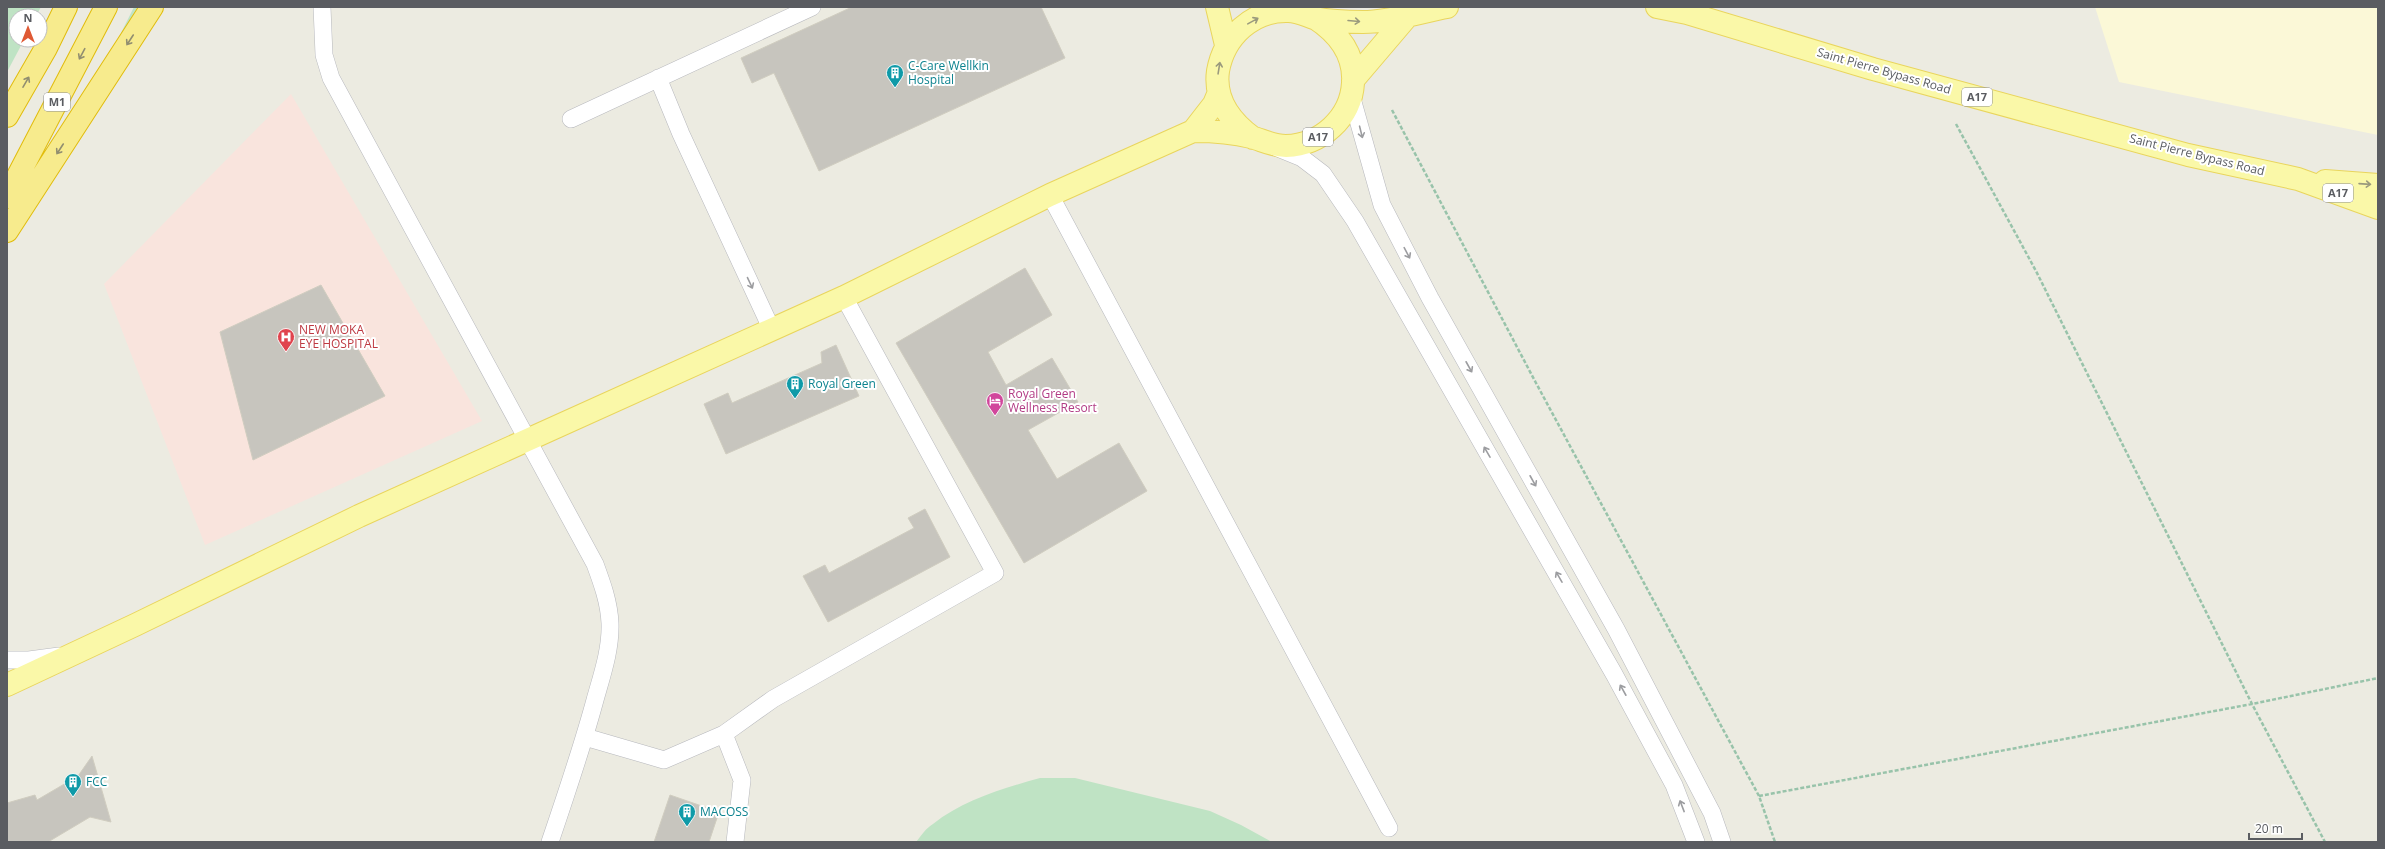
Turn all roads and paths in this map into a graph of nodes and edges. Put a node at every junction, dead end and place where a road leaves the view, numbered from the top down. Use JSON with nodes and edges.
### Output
{"nodes":[{"id":1,"x":66,"y":7,"type":"edge"},
{"id":2,"x":106,"y":7,"type":"edge"},
{"id":3,"x":152,"y":7,"type":"edge"},
{"id":4,"x":322,"y":7,"type":"edge"},
{"id":5,"x":812,"y":7,"type":"edge"},
{"id":6,"x":1217,"y":7,"type":"edge"},
{"id":7,"x":1447,"y":7,"type":"edge"},
{"id":8,"x":1657,"y":7,"type":"edge"},
{"id":9,"x":1286,"y":9,"type":"edge"},
{"id":10,"x":1410,"y":14,"type":"junction"},
{"id":11,"x":1315,"y":18,"type":"junction"},
{"id":12,"x":1226,"y":45,"type":"junction"},
{"id":13,"x":658,"y":78,"type":"junction"},
{"id":14,"x":1352,"y":87,"type":"junction"},
{"id":15,"x":1219,"y":92,"type":"junction"},
{"id":16,"x":1392,"y":110,"type":"dead end"},
{"id":17,"x":7,"y":116,"type":"edge"},
{"id":18,"x":571,"y":119,"type":"dead end"},
{"id":19,"x":1956,"y":124,"type":"dead end"},
{"id":20,"x":1193,"y":131,"type":"junction"},
{"id":21,"x":1258,"y":140,"type":"junction"},
{"id":22,"x":2298,"y":179,"type":"junction"},
{"id":23,"x":2378,"y":185,"type":"edge"},
{"id":24,"x":1050,"y":195,"type":"junction"},
{"id":25,"x":7,"y":197,"type":"edge"},
{"id":26,"x":2378,"y":208,"type":"edge"},
{"id":27,"x":7,"y":231,"type":"edge"},
{"id":28,"x":844,"y":297,"type":"junction"},
{"id":29,"x":771,"y":328,"type":"junction"},
{"id":30,"x":526,"y":442,"type":"junction"},
{"id":31,"x":74,"y":654,"type":"junction"},
{"id":32,"x":7,"y":660,"type":"edge"},
{"id":33,"x":2378,"y":678,"type":"edge"},
{"id":34,"x":7,"y":685,"type":"edge"},
{"id":35,"x":2252,"y":704,"type":"junction"},
{"id":36,"x":724,"y":734,"type":"junction"},
{"id":37,"x":584,"y":737,"type":"junction"},
{"id":38,"x":1759,"y":796,"type":"junction"},
{"id":39,"x":1389,"y":828,"type":"dead end"},
{"id":40,"x":550,"y":842,"type":"edge"},
{"id":41,"x":735,"y":842,"type":"edge"},
{"id":42,"x":1696,"y":842,"type":"edge"},
{"id":43,"x":1722,"y":842,"type":"edge"},
{"id":44,"x":1775,"y":842,"type":"edge"},
{"id":45,"x":2325,"y":842,"type":"edge"}],
"edges":[{"from":17,"to":1,"type":"highway","one_way":true},
{"from":2,"to":25,"type":"highway","number":"M1","one_way":true},
{"from":3,"to":27,"type":"highway","one_way":true},
{"from":4,"to":30,"type":"street"},
{"from":5,"to":13,"type":"street"},
{"from":6,"to":12,"type":"main road"},
{"from":7,"to":10,"type":"main road","number":"A17"},
{"from":8,"to":22,"type":"main road","name":"Saint Pierre Bypass Road","number":"A17"},
{"from":9,"to":11,"type":"main road","number":"A17"},
{"from":12,"to":9,"type":"main road","number":"A17","one_way":true},
{"from":11,"to":10,"type":"main road","number":"A17","one_way":true},
{"from":10,"to":14,"type":"main road","number":"A17"},
{"from":11,"to":14,"type":"main road","number":"A17"},
{"from":15,"to":12,"type":"main road","number":"A17","one_way":true},
{"from":13,"to":18,"type":"street"},
{"from":13,"to":29,"type":"street","one_way":true},
{"from":14,"to":21,"type":"main road","number":"A17"},
{"from":14,"to":43,"type":"street","one_way":true},
{"from":15,"to":20,"type":"main road"},
{"from":15,"to":21,"type":"main road","number":"A17"},
{"from":16,"to":38,"type":"path"},
{"from":19,"to":35,"type":"path"},
{"from":20,"to":21,"type":"main road"},
{"from":20,"to":24,"type":"main road"},
{"from":42,"to":21,"type":"street","one_way":true},
{"from":22,"to":23,"type":"main road","number":"A17","one_way":true},
{"from":22,"to":26,"type":"main road","number":"A17"},
{"from":24,"to":28,"type":"main road"},
{"from":24,"to":39,"type":"street"},
{"from":28,"to":29,"type":"main road"},
{"from":28,"to":36,"type":"street"},
{"from":29,"to":30,"type":"main road"},
{"from":30,"to":31,"type":"main road"},
{"from":30,"to":37,"type":"street"},
{"from":31,"to":32,"type":"street"},
{"from":31,"to":34,"type":"main road"},
{"from":33,"to":35,"type":"path"},
{"from":35,"to":38,"type":"path"},
{"from":35,"to":45,"type":"path"},
{"from":36,"to":37,"type":"street"},
{"from":36,"to":41,"type":"street"},
{"from":37,"to":40,"type":"street"},
{"from":38,"to":44,"type":"path"}]}
